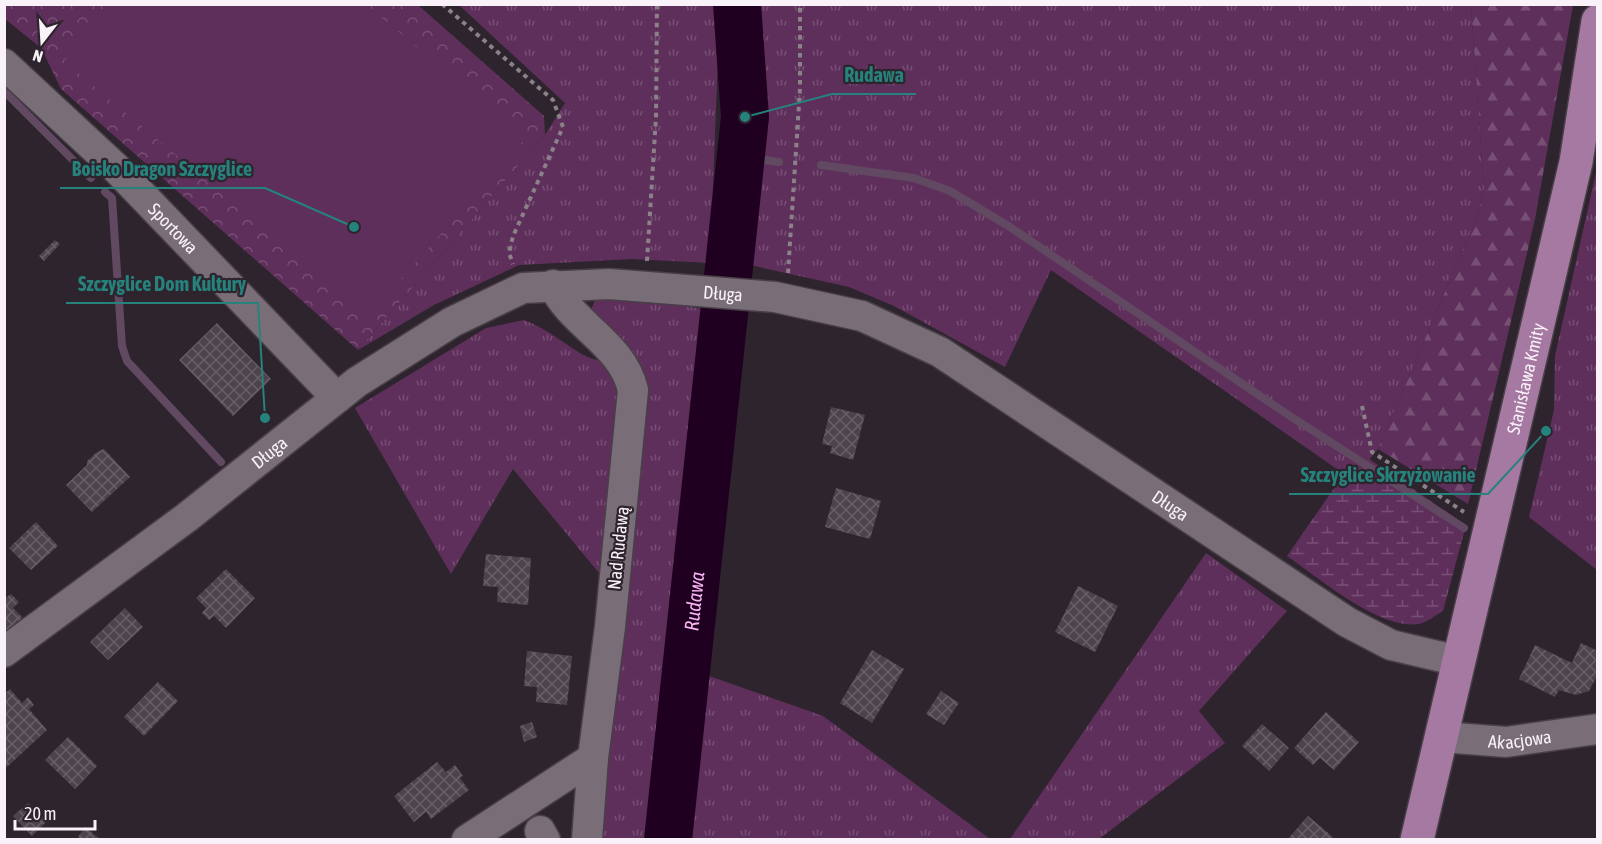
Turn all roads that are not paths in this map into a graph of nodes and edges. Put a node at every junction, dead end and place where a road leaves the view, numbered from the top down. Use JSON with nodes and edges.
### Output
{"nodes":[{"id":1,"x":1598,"y":21,"type":"edge"},
{"id":2,"x":4,"y":64,"type":"edge"},
{"id":3,"x":553,"y":285,"type":"junction"},
{"id":4,"x":337,"y":398,"type":"junction"},
{"id":5,"x":4,"y":652,"type":"edge"},
{"id":6,"x":1459,"y":661,"type":"junction"},
{"id":7,"x":1598,"y":729,"type":"edge"},
{"id":8,"x":1442,"y":737,"type":"junction"},
{"id":9,"x":593,"y":758,"type":"junction"},
{"id":10,"x":467,"y":840,"type":"edge"},
{"id":11,"x":587,"y":840,"type":"edge"},
{"id":12,"x":1417,"y":840,"type":"edge"}],
"edges":[{"from":1,"to":6,"type":"main road","name":"Stanisława Kmity"},
{"from":2,"to":4,"type":"street","name":"Sportowa"},
{"from":3,"to":4,"type":"street","name":"Długa"},
{"from":3,"to":6,"type":"street","name":"Długa"},
{"from":3,"to":9,"type":"street","name":"Nad Rudawą"},
{"from":4,"to":5,"type":"street","name":"Długa"},
{"from":6,"to":8,"type":"main road","name":"Stanisława Kmity"},
{"from":7,"to":8,"type":"street","name":"Akacjowa"},
{"from":8,"to":12,"type":"main road","name":"Stanisława Kmity"},
{"from":9,"to":10,"type":"street"},
{"from":9,"to":11,"type":"street","name":"Nad Rudawą"}]}
